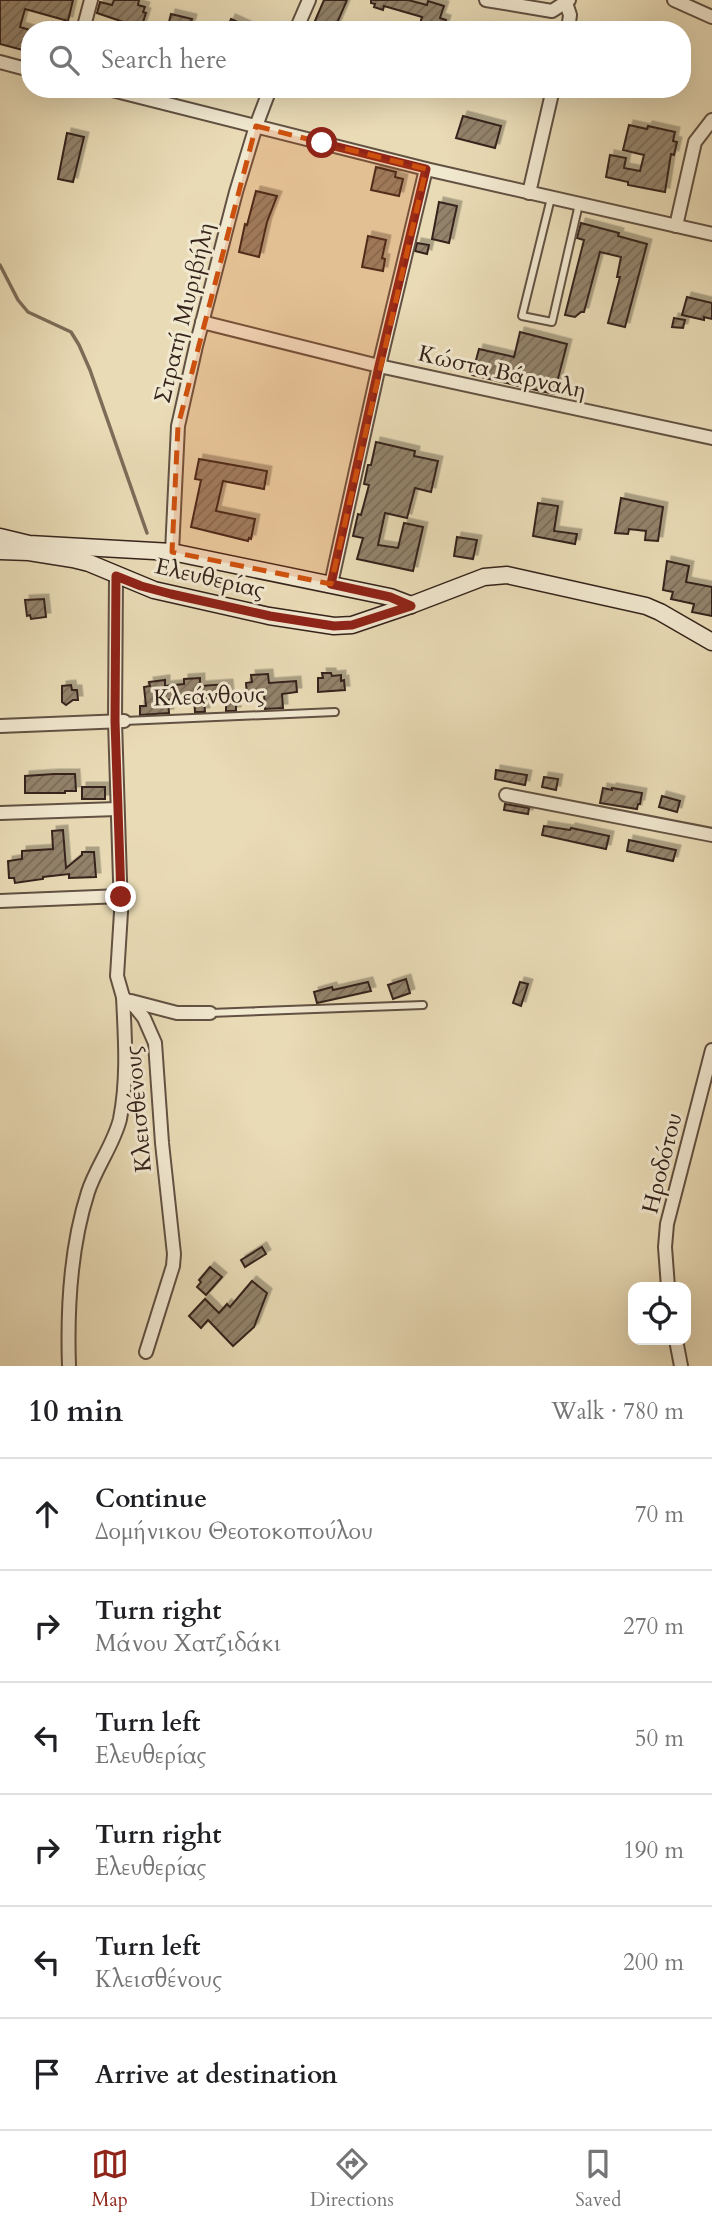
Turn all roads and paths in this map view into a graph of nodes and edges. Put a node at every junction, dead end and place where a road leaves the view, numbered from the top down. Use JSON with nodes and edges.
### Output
{"nodes":[{"id":1,"x":90,"y":0,"type":"edge"},
{"id":2,"x":309,"y":0,"type":"edge"},
{"id":3,"x":486,"y":0,"type":"edge"},
{"id":4,"x":674,"y":0,"type":"edge"},
{"id":5,"x":567,"y":1,"type":"edge"},
{"id":6,"x":712,"y":18,"type":"edge"},
{"id":7,"x":85,"y":21,"type":"edge"},
{"id":8,"x":300,"y":21,"type":"edge"},
{"id":9,"x":570,"y":21,"type":"edge"},
{"id":10,"x":0,"y":62,"type":"edge"},
{"id":11,"x":21,"y":68,"type":"edge"},
{"id":12,"x":143,"y":98,"type":"edge"},
{"id":13,"x":267,"y":98,"type":"edge"},
{"id":14,"x":551,"y":98,"type":"edge"},
{"id":15,"x":712,"y":120,"type":"edge"},
{"id":16,"x":256,"y":127,"type":"junction"},
{"id":17,"x":426,"y":169,"type":"junction"},
{"id":18,"x":529,"y":193,"type":"junction"},
{"id":19,"x":551,"y":198,"type":"junction"},
{"id":20,"x":579,"y":204,"type":"junction"},
{"id":21,"x":676,"y":226,"type":"junction"},
{"id":22,"x":712,"y":234,"type":"edge"},
{"id":23,"x":202,"y":322,"type":"junction"},
{"id":24,"x":379,"y":366,"type":"junction"},
{"id":25,"x":712,"y":438,"type":"edge"},
{"id":26,"x":0,"y":537,"type":"edge"},
{"id":27,"x":0,"y":551,"type":"edge"},
{"id":28,"x":172,"y":552,"type":"junction"},
{"id":29,"x":116,"y":576,"type":"junction"},
{"id":30,"x":331,"y":584,"type":"junction"},
{"id":31,"x":411,"y":606,"type":"junction"},
{"id":32,"x":712,"y":642,"type":"edge"},
{"id":33,"x":335,"y":712,"type":"dead end"},
{"id":34,"x":119,"y":721,"type":"junction"},
{"id":35,"x":0,"y":726,"type":"edge"},
{"id":36,"x":506,"y":795,"type":"dead end"},
{"id":37,"x":117,"y":809,"type":"junction"},
{"id":38,"x":0,"y":813,"type":"edge"},
{"id":39,"x":712,"y":835,"type":"edge"},
{"id":40,"x":121,"y":897,"type":"junction"},
{"id":41,"x":0,"y":901,"type":"edge"},
{"id":42,"x":125,"y":999,"type":"junction"},
{"id":43,"x":423,"y":1005,"type":"dead end"},
{"id":44,"x":209,"y":1013,"type":"joint"},
{"id":45,"x":712,"y":1050,"type":"edge"},
{"id":46,"x":668,"y":1282,"type":"edge"},
{"id":47,"x":677,"y":1345,"type":"edge"},
{"id":48,"x":146,"y":1352,"type":"dead end"},
{"id":49,"x":680,"y":1364,"type":"edge"},
{"id":50,"x":69,"y":1366,"type":"edge"}],
"edges":[{"from":1,"to":7,"type":"street"},
{"from":2,"to":8,"type":"street"},
{"from":3,"to":5,"type":"street"},
{"from":4,"to":6,"type":"street"},
{"from":5,"to":9,"type":"street"},
{"from":10,"to":11,"type":"street"},
{"from":12,"to":16,"type":"street"},
{"from":13,"to":16,"type":"street","name":"Στρατή Μυριβήλη"},
{"from":14,"to":18,"type":"street"},
{"from":15,"to":21,"type":"street"},
{"from":16,"to":17,"type":"street"},
{"from":16,"to":23,"type":"street","name":"Στρατή Μυριβήλη"},
{"from":17,"to":18,"type":"street"},
{"from":17,"to":24,"type":"street"},
{"from":18,"to":19,"type":"street"},
{"from":19,"to":20,"type":"street"},
{"from":19,"to":20,"type":"lane"},
{"from":20,"to":21,"type":"street"},
{"from":21,"to":22,"type":"street"},
{"from":23,"to":24,"type":"street","name":"Κώστα Βάρναλη"},
{"from":23,"to":28,"type":"street","name":"Στρατή Μυριβήλη"},
{"from":24,"to":25,"type":"street","name":"Κώστα Βάρναλη"},
{"from":24,"to":30,"type":"street"},
{"from":26,"to":28,"type":"street","name":"Ελευθερίας"},
{"from":27,"to":29,"type":"street","name":"Ελευθερίας"},
{"from":28,"to":30,"type":"street","name":"Ελευθερίας"},
{"from":29,"to":31,"type":"street","name":"Ελευθερίας"},
{"from":29,"to":34,"type":"street","name":"Κλεισθένους"},
{"from":30,"to":31,"type":"street","name":"Ελευθερίας"},
{"from":31,"to":32,"type":"street","name":"Ελευθερίας"},
{"from":33,"to":34,"type":"lane","name":"Κλεάνθους"},
{"from":34,"to":35,"type":"street","name":"Κλεάνθους"},
{"from":34,"to":37,"type":"street","name":"Κλεισθένους"},
{"from":36,"to":39,"type":"street"},
{"from":37,"to":38,"type":"street"},
{"from":37,"to":40,"type":"street","name":"Κλεισθένους"},
{"from":40,"to":41,"type":"street"},
{"from":40,"to":42,"type":"street","name":"Κλεισθένους"},
{"from":42,"to":44,"type":"street"},
{"from":42,"to":48,"type":"street","name":"Κλεισθένους"},
{"from":42,"to":50,"type":"street"},
{"from":43,"to":44,"type":"lane"},
{"from":45,"to":46,"type":"street","name":"Ηροδότου"},
{"from":47,"to":49,"type":"street"}]}
